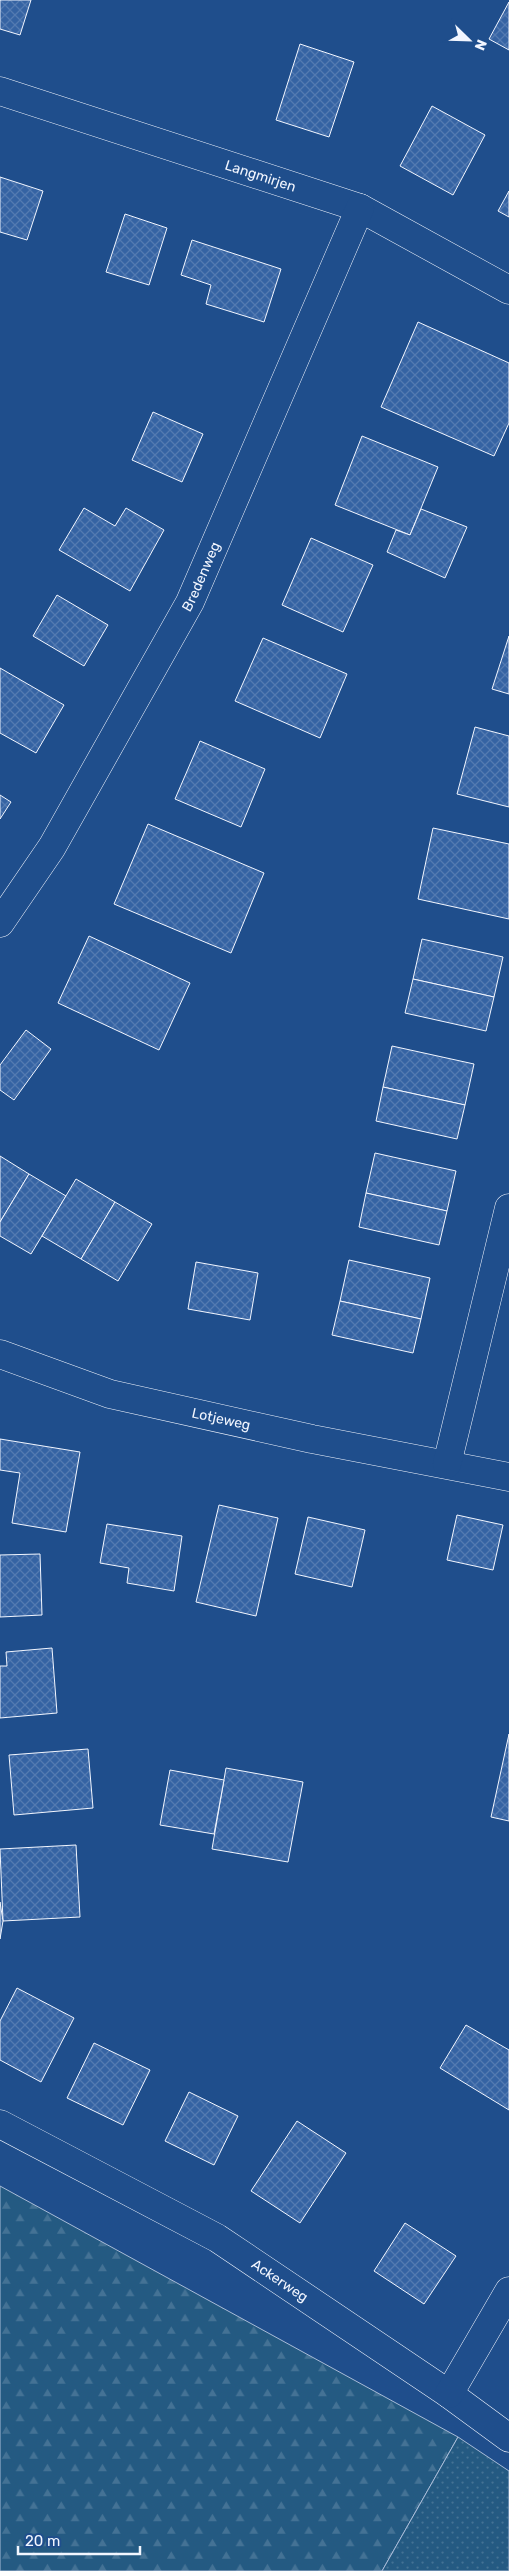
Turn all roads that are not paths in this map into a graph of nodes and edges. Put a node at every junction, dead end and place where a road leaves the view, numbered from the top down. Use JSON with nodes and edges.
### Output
{"nodes":[{"id":1,"x":0,"y":91,"type":"edge"},
{"id":2,"x":360,"y":208,"type":"junction"},
{"id":3,"x":509,"y":290,"type":"edge"},
{"id":4,"x":0,"y":923,"type":"edge"},
{"id":5,"x":509,"y":1208,"type":"edge"},
{"id":6,"x":0,"y":1354,"type":"edge"},
{"id":7,"x":447,"y":1464,"type":"junction"},
{"id":8,"x":509,"y":1477,"type":"edge"},
{"id":9,"x":0,"y":2124,"type":"edge"},
{"id":10,"x":509,"y":2292,"type":"edge"},
{"id":11,"x":449,"y":2394,"type":"junction"},
{"id":12,"x":509,"y":2438,"type":"edge"}],
"edges":[{"from":1,"to":2,"type":"street","name":"Langmirjen"},
{"from":2,"to":3,"type":"street","name":"Langmirjen"},
{"from":2,"to":4,"type":"street","name":"Bredenweg"},
{"from":5,"to":7,"type":"street"},
{"from":6,"to":7,"type":"street","name":"Lotjeweg"},
{"from":7,"to":8,"type":"street","name":"Lotjeweg"},
{"from":9,"to":11,"type":"street","name":"Ackerweg"},
{"from":10,"to":11,"type":"street"},
{"from":11,"to":12,"type":"street","name":"Ackerweg"}]}
